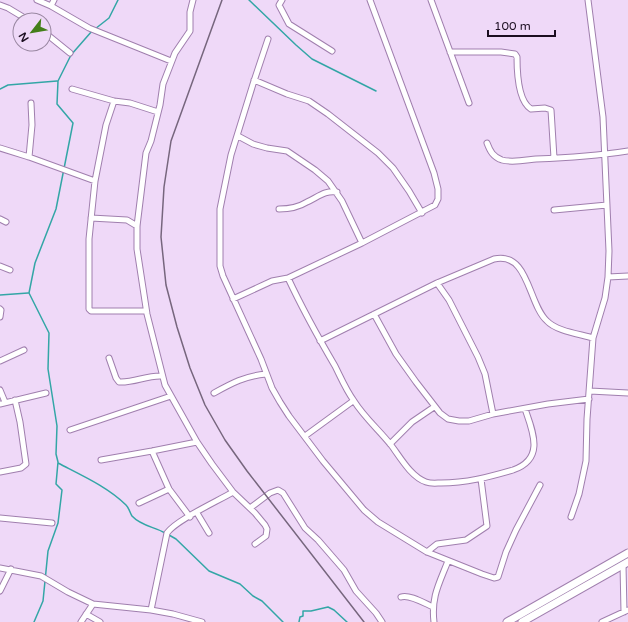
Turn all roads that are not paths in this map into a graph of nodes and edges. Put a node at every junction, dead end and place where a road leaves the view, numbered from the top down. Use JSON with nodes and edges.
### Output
{"nodes":[{"id":1,"x":37,"y":0,"type":"edge"},
{"id":2,"x":54,"y":0,"type":"edge"},
{"id":3,"x":193,"y":0,"type":"edge"},
{"id":4,"x":282,"y":0,"type":"edge"},
{"id":5,"x":370,"y":0,"type":"edge"},
{"id":6,"x":431,"y":0,"type":"edge"},
{"id":7,"x":588,"y":0,"type":"edge"},
{"id":8,"x":0,"y":5,"type":"edge"},
{"id":9,"x":51,"y":6,"type":"junction"},
{"id":10,"x":15,"y":12,"type":"edge"},
{"id":11,"x":52,"y":38,"type":"edge"},
{"id":12,"x":268,"y":39,"type":"dead end"},
{"id":13,"x":332,"y":51,"type":"dead end"},
{"id":14,"x":450,"y":52,"type":"junction"},
{"id":15,"x":70,"y":53,"type":"dead end"},
{"id":16,"x":171,"y":61,"type":"junction"},
{"id":17,"x":254,"y":80,"type":"junction"},
{"id":18,"x":72,"y":89,"type":"dead end"},
{"id":19,"x":114,"y":101,"type":"junction"},
{"id":20,"x":31,"y":103,"type":"dead end"},
{"id":21,"x":469,"y":103,"type":"dead end"},
{"id":22,"x":158,"y":112,"type":"junction"},
{"id":23,"x":238,"y":136,"type":"junction"},
{"id":24,"x":487,"y":142,"type":"dead end"},
{"id":25,"x":0,"y":148,"type":"edge"},
{"id":26,"x":628,"y":151,"type":"edge"},
{"id":27,"x":606,"y":155,"type":"junction"},
{"id":28,"x":29,"y":157,"type":"junction"},
{"id":29,"x":554,"y":158,"type":"junction"},
{"id":30,"x":95,"y":181,"type":"junction"},
{"id":31,"x":337,"y":192,"type":"junction"},
{"id":32,"x":607,"y":205,"type":"junction"},
{"id":33,"x":280,"y":209,"type":"dead end"},
{"id":34,"x":554,"y":210,"type":"dead end"},
{"id":35,"x":422,"y":213,"type":"junction"},
{"id":36,"x":91,"y":218,"type":"junction"},
{"id":37,"x":0,"y":219,"type":"edge"},
{"id":38,"x":6,"y":222,"type":"dead end"},
{"id":39,"x":137,"y":226,"type":"junction"},
{"id":40,"x":362,"y":243,"type":"junction"},
{"id":41,"x":0,"y":266,"type":"edge"},
{"id":42,"x":10,"y":270,"type":"dead end"},
{"id":43,"x":628,"y":276,"type":"edge"},
{"id":44,"x":608,"y":277,"type":"junction"},
{"id":45,"x":288,"y":278,"type":"junction"},
{"id":46,"x":437,"y":283,"type":"junction"},
{"id":47,"x":233,"y":299,"type":"junction"},
{"id":48,"x":0,"y":309,"type":"edge"},
{"id":49,"x":146,"y":311,"type":"junction"},
{"id":50,"x":374,"y":314,"type":"junction"},
{"id":51,"x":0,"y":317,"type":"edge"},
{"id":52,"x":593,"y":338,"type":"junction"},
{"id":53,"x":320,"y":341,"type":"junction"},
{"id":54,"x":24,"y":350,"type":"dead end"},
{"id":55,"x":109,"y":358,"type":"dead end"},
{"id":56,"x":0,"y":361,"type":"edge"},
{"id":57,"x":266,"y":374,"type":"junction"},
{"id":58,"x":162,"y":376,"type":"junction"},
{"id":59,"x":0,"y":390,"type":"edge"},
{"id":60,"x":590,"y":391,"type":"junction"},
{"id":61,"x":46,"y":393,"type":"dead end"},
{"id":62,"x":214,"y":393,"type":"dead end"},
{"id":63,"x":628,"y":393,"type":"edge"},
{"id":64,"x":171,"y":396,"type":"junction"},
{"id":65,"x":589,"y":399,"type":"junction"},
{"id":66,"x":15,"y":400,"type":"junction"},
{"id":67,"x":353,"y":401,"type":"junction"},
{"id":68,"x":3,"y":403,"type":"edge"},
{"id":69,"x":434,"y":407,"type":"junction"},
{"id":70,"x":525,"y":408,"type":"junction"},
{"id":71,"x":493,"y":414,"type":"junction"},
{"id":72,"x":70,"y":430,"type":"dead end"},
{"id":73,"x":305,"y":436,"type":"junction"},
{"id":74,"x":197,"y":442,"type":"junction"},
{"id":75,"x":390,"y":444,"type":"junction"},
{"id":76,"x":152,"y":452,"type":"junction"},
{"id":77,"x":101,"y":460,"type":"dead end"},
{"id":78,"x":0,"y":472,"type":"edge"},
{"id":79,"x":481,"y":479,"type":"junction"},
{"id":80,"x":540,"y":485,"type":"dead end"},
{"id":81,"x":169,"y":489,"type":"junction"},
{"id":82,"x":233,"y":492,"type":"junction"},
{"id":83,"x":139,"y":503,"type":"dead end"},
{"id":84,"x":250,"y":508,"type":"junction"},
{"id":85,"x":197,"y":513,"type":"junction"},
{"id":86,"x":190,"y":517,"type":"junction"},
{"id":87,"x":571,"y":517,"type":"dead end"},
{"id":88,"x":0,"y":518,"type":"edge"},
{"id":89,"x":52,"y":523,"type":"dead end"},
{"id":90,"x":209,"y":533,"type":"dead end"},
{"id":91,"x":255,"y":544,"type":"dead end"},
{"id":92,"x":427,"y":552,"type":"junction"},
{"id":93,"x":628,"y":553,"type":"edge"},
{"id":94,"x":448,"y":561,"type":"junction"},
{"id":95,"x":625,"y":564,"type":"edge"},
{"id":96,"x":0,"y":568,"type":"edge"},
{"id":97,"x":11,"y":569,"type":"junction"},
{"id":98,"x":0,"y":590,"type":"edge"},
{"id":99,"x":401,"y":597,"type":"dead end"},
{"id":100,"x":93,"y":604,"type":"junction"},
{"id":101,"x":433,"y":606,"type":"junction"},
{"id":102,"x":151,"y":610,"type":"junction"},
{"id":103,"x":626,"y":611,"type":"edge"},
{"id":104,"x":86,"y":614,"type":"junction"},
{"id":105,"x":81,"y":622,"type":"edge"},
{"id":106,"x":100,"y":622,"type":"edge"},
{"id":107,"x":202,"y":622,"type":"edge"},
{"id":108,"x":382,"y":622,"type":"edge"},
{"id":109,"x":434,"y":622,"type":"edge"},
{"id":110,"x":507,"y":622,"type":"edge"},
{"id":111,"x":522,"y":622,"type":"edge"},
{"id":112,"x":602,"y":622,"type":"edge"}],
"edges":[{"from":1,"to":9,"type":"street"},
{"from":2,"to":9,"type":"street"},
{"from":3,"to":16,"type":"street"},
{"from":4,"to":13,"type":"street"},
{"from":5,"to":35,"type":"street"},
{"from":6,"to":14,"type":"street"},
{"from":7,"to":27,"type":"street"},
{"from":8,"to":10,"type":"street"},
{"from":9,"to":16,"type":"street"},
{"from":11,"to":15,"type":"street"},
{"from":12,"to":17,"type":"street"},
{"from":14,"to":21,"type":"street"},
{"from":14,"to":29,"type":"street"},
{"from":16,"to":22,"type":"street"},
{"from":17,"to":23,"type":"street"},
{"from":17,"to":35,"type":"street"},
{"from":18,"to":19,"type":"street"},
{"from":19,"to":22,"type":"street"},
{"from":19,"to":30,"type":"street"},
{"from":20,"to":28,"type":"street"},
{"from":22,"to":39,"type":"street"},
{"from":23,"to":31,"type":"street"},
{"from":23,"to":47,"type":"street"},
{"from":24,"to":29,"type":"street"},
{"from":25,"to":28,"type":"street"},
{"from":26,"to":27,"type":"street"},
{"from":27,"to":29,"type":"street"},
{"from":27,"to":32,"type":"street"},
{"from":28,"to":30,"type":"street"},
{"from":30,"to":36,"type":"street"},
{"from":31,"to":33,"type":"street"},
{"from":31,"to":40,"type":"street"},
{"from":32,"to":34,"type":"street"},
{"from":32,"to":44,"type":"street"},
{"from":35,"to":40,"type":"street"},
{"from":36,"to":39,"type":"street"},
{"from":36,"to":49,"type":"street"},
{"from":37,"to":38,"type":"street"},
{"from":39,"to":49,"type":"street"},
{"from":40,"to":45,"type":"street"},
{"from":41,"to":42,"type":"street"},
{"from":43,"to":44,"type":"street"},
{"from":44,"to":52,"type":"street"},
{"from":45,"to":47,"type":"street"},
{"from":45,"to":53,"type":"street"},
{"from":46,"to":50,"type":"street"},
{"from":46,"to":52,"type":"street"},
{"from":46,"to":71,"type":"street"},
{"from":47,"to":57,"type":"street"},
{"from":48,"to":51,"type":"street"},
{"from":49,"to":58,"type":"street"},
{"from":50,"to":53,"type":"street"},
{"from":50,"to":69,"type":"street"},
{"from":52,"to":60,"type":"street"},
{"from":53,"to":67,"type":"street"},
{"from":54,"to":56,"type":"street"},
{"from":55,"to":58,"type":"street"},
{"from":57,"to":62,"type":"street"},
{"from":57,"to":73,"type":"street"},
{"from":58,"to":64,"type":"street"},
{"from":59,"to":68,"type":"street"},
{"from":60,"to":63,"type":"street"},
{"from":60,"to":65,"type":"street"},
{"from":61,"to":66,"type":"street"},
{"from":64,"to":72,"type":"street"},
{"from":64,"to":74,"type":"street"},
{"from":65,"to":70,"type":"street"},
{"from":65,"to":87,"type":"street"},
{"from":66,"to":68,"type":"street"},
{"from":66,"to":78,"type":"street"},
{"from":67,"to":73,"type":"street"},
{"from":67,"to":75,"type":"street"},
{"from":69,"to":71,"type":"street"},
{"from":69,"to":75,"type":"street"},
{"from":70,"to":71,"type":"street"},
{"from":70,"to":79,"type":"street"},
{"from":73,"to":92,"type":"street"},
{"from":74,"to":76,"type":"street"},
{"from":74,"to":82,"type":"street"},
{"from":75,"to":79,"type":"street"},
{"from":76,"to":77,"type":"street"},
{"from":76,"to":81,"type":"street"},
{"from":79,"to":92,"type":"street"},
{"from":80,"to":94,"type":"street"},
{"from":81,"to":83,"type":"street"},
{"from":81,"to":86,"type":"street"},
{"from":82,"to":84,"type":"street"},
{"from":82,"to":85,"type":"street"},
{"from":84,"to":91,"type":"street"},
{"from":84,"to":108,"type":"street"},
{"from":85,"to":86,"type":"street"},
{"from":85,"to":90,"type":"street"},
{"from":86,"to":102,"type":"street"},
{"from":88,"to":89,"type":"street"},
{"from":92,"to":94,"type":"street"},
{"from":93,"to":110,"type":"main road"},
{"from":94,"to":101,"type":"street"},
{"from":95,"to":103,"type":"street"},
{"from":95,"to":111,"type":"main road"},
{"from":96,"to":97,"type":"street"},
{"from":97,"to":98,"type":"street"},
{"from":97,"to":100,"type":"street"},
{"from":99,"to":101,"type":"street"},
{"from":100,"to":102,"type":"street"},
{"from":100,"to":104,"type":"street"},
{"from":101,"to":109,"type":"street"},
{"from":102,"to":107,"type":"street"},
{"from":103,"to":112,"type":"street"},
{"from":104,"to":105,"type":"street"},
{"from":104,"to":106,"type":"street"}]}
